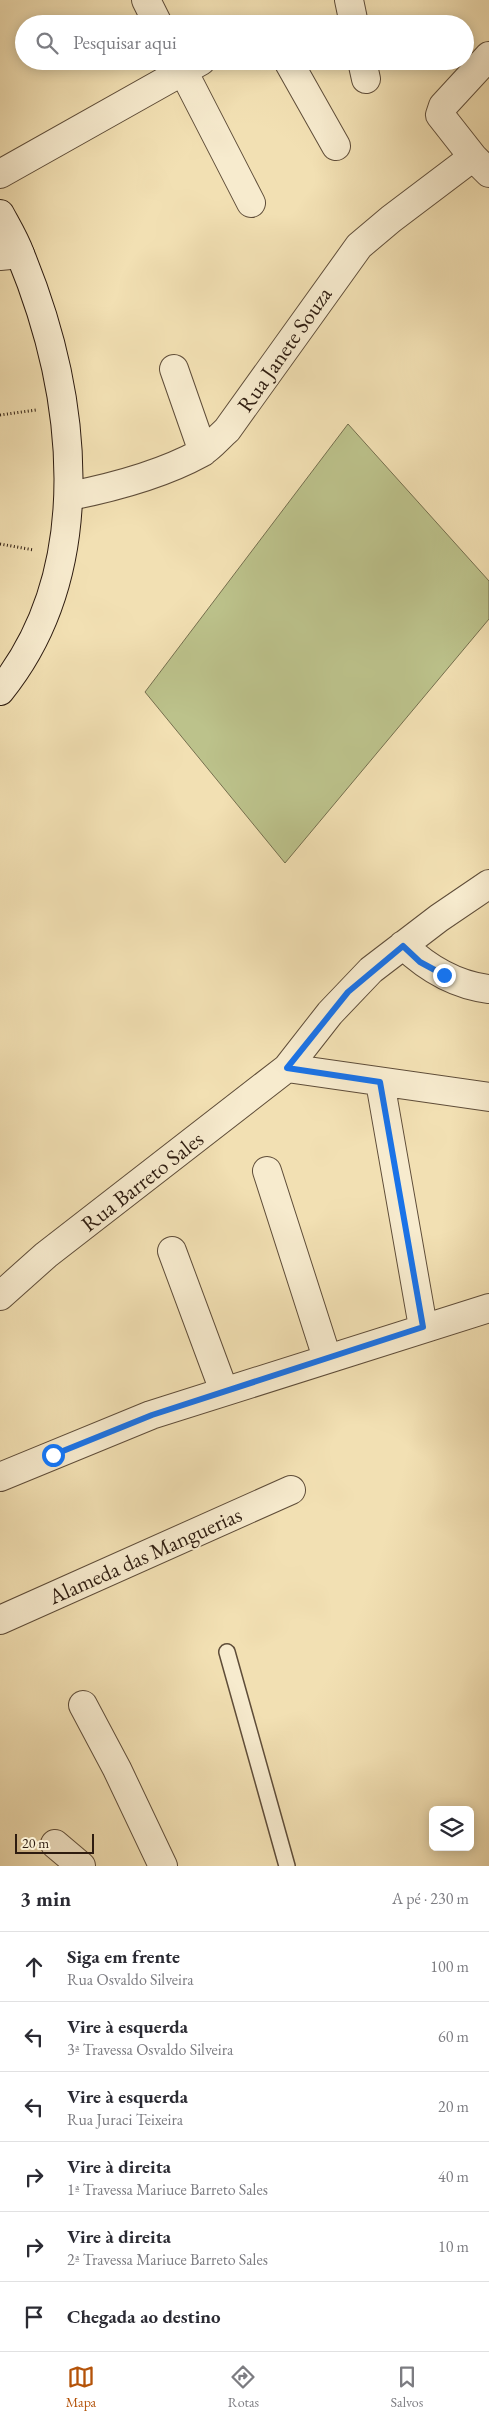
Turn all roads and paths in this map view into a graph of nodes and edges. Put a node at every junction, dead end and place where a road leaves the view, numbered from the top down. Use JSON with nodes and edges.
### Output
{"nodes":[{"id":1,"x":146,"y":0,"type":"edge"},
{"id":2,"x":349,"y":0,"type":"edge"},
{"id":3,"x":154,"y":15,"type":"edge"},
{"id":4,"x":352,"y":15,"type":"edge"},
{"id":5,"x":489,"y":56,"type":"edge"},
{"id":6,"x":177,"y":70,"type":"edge"},
{"id":7,"x":190,"y":70,"type":"edge"},
{"id":8,"x":293,"y":70,"type":"edge"},
{"id":9,"x":336,"y":146,"type":"dead end"},
{"id":10,"x":481,"y":165,"type":"edge"},
{"id":11,"x":0,"y":174,"type":"edge"},
{"id":12,"x":250,"y":203,"type":"dead end"},
{"id":13,"x":0,"y":214,"type":"edge"},
{"id":14,"x":10,"y":255,"type":"edge"},
{"id":15,"x":174,"y":369,"type":"dead end"},
{"id":16,"x":64,"y":406,"type":"junction"},
{"id":17,"x":0,"y":414,"type":"edge"},
{"id":18,"x":203,"y":452,"type":"junction"},
{"id":19,"x":70,"y":496,"type":"junction"},
{"id":20,"x":0,"y":544,"type":"edge"},
{"id":21,"x":39,"y":551,"type":"dead end"},
{"id":22,"x":0,"y":691,"type":"edge"},
{"id":23,"x":488,"y":887,"type":"edge"},
{"id":24,"x":403,"y":946,"type":"junction"},
{"id":25,"x":489,"y":989,"type":"edge"},
{"id":26,"x":287,"y":1068,"type":"junction"},
{"id":27,"x":380,"y":1082,"type":"junction"},
{"id":28,"x":489,"y":1097,"type":"edge"},
{"id":29,"x":267,"y":1171,"type":"dead end"},
{"id":30,"x":172,"y":1251,"type":"dead end"},
{"id":31,"x":0,"y":1296,"type":"edge"},
{"id":32,"x":489,"y":1308,"type":"edge"},
{"id":33,"x":423,"y":1327,"type":"junction"},
{"id":34,"x":327,"y":1358,"type":"junction"},
{"id":35,"x":224,"y":1391,"type":"junction"},
{"id":36,"x":0,"y":1477,"type":"edge"},
{"id":37,"x":291,"y":1490,"type":"dead end"},
{"id":38,"x":0,"y":1620,"type":"edge"},
{"id":39,"x":227,"y":1652,"type":"dead end"},
{"id":40,"x":83,"y":1705,"type":"dead end"},
{"id":41,"x":55,"y":1844,"type":"dead end"},
{"id":42,"x":81,"y":1866,"type":"edge"},
{"id":43,"x":163,"y":1866,"type":"edge"},
{"id":44,"x":287,"y":1866,"type":"edge"}],
"edges":[{"from":1,"to":3,"type":"street"},
{"from":2,"to":4,"type":"street"},
{"from":5,"to":10,"type":"street"},
{"from":6,"to":11,"type":"street"},
{"from":7,"to":12,"type":"street"},
{"from":8,"to":9,"type":"street"},
{"from":10,"to":18,"type":"street","name":"Rua Janete Souza"},
{"from":13,"to":14,"type":"street"},
{"from":14,"to":16,"type":"street"},
{"from":15,"to":18,"type":"street"},
{"from":16,"to":17,"type":"path"},
{"from":16,"to":19,"type":"street"},
{"from":18,"to":19,"type":"street","name":"Rua Janete Souza"},
{"from":19,"to":22,"type":"street"},
{"from":20,"to":21,"type":"path"},
{"from":23,"to":24,"type":"street","name":"Rua Barreto Sales"},
{"from":24,"to":25,"type":"street"},
{"from":24,"to":26,"type":"street","name":"Rua Barreto Sales"},
{"from":26,"to":27,"type":"street"},
{"from":26,"to":31,"type":"street","name":"Rua Barreto Sales"},
{"from":27,"to":28,"type":"street"},
{"from":27,"to":33,"type":"street"},
{"from":29,"to":34,"type":"street"},
{"from":30,"to":35,"type":"street"},
{"from":32,"to":33,"type":"street"},
{"from":33,"to":34,"type":"street"},
{"from":34,"to":35,"type":"street"},
{"from":35,"to":36,"type":"street"},
{"from":37,"to":38,"type":"street","name":"Alameda das Manguerias"},
{"from":39,"to":44,"type":"lane"},
{"from":40,"to":43,"type":"street"},
{"from":41,"to":42,"type":"street"}]}
